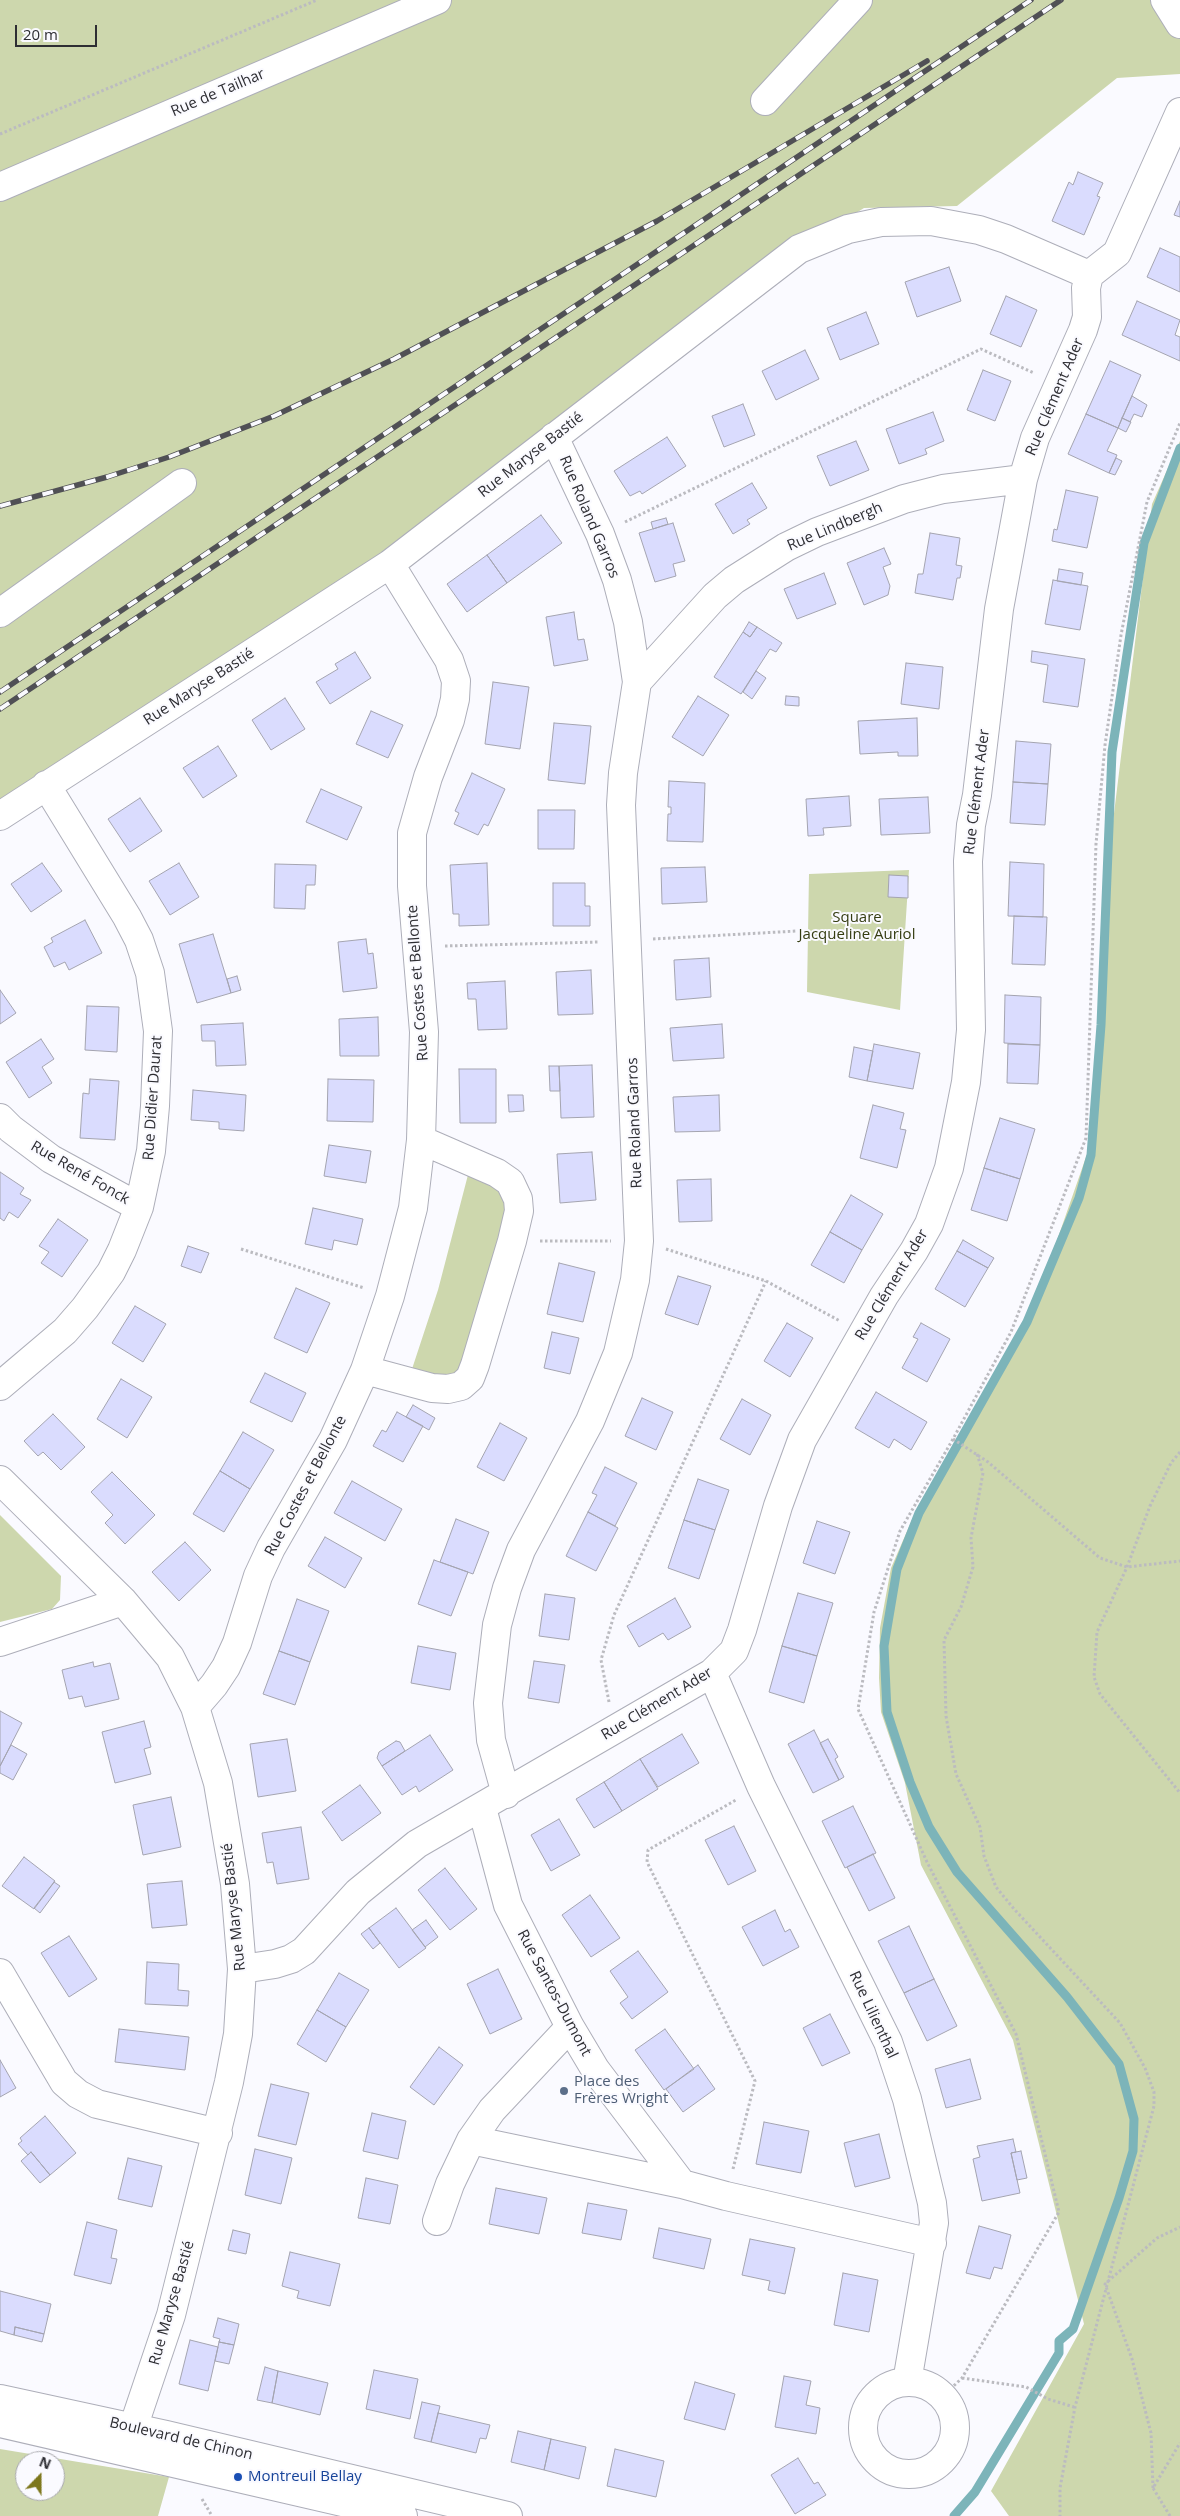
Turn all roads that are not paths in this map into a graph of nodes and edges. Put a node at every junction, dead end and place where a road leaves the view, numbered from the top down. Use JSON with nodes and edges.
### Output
{"nodes":[{"id":1,"x":437,"y":0,"type":"edge"},
{"id":2,"x":858,"y":0,"type":"edge"},
{"id":3,"x":1165,"y":0,"type":"edge"},
{"id":4,"x":1180,"y":24,"type":"edge"},
{"id":5,"x":765,"y":101,"type":"dead end"},
{"id":6,"x":1180,"y":112,"type":"edge"},
{"id":7,"x":0,"y":187,"type":"edge"},
{"id":8,"x":1089,"y":275,"type":"junction"},
{"id":9,"x":554,"y":437,"type":"junction"},
{"id":10,"x":1023,"y":479,"type":"junction"},
{"id":11,"x":182,"y":483,"type":"dead end"},
{"id":12,"x":390,"y":564,"type":"junction"},
{"id":13,"x":0,"y":613,"type":"edge"},
{"id":14,"x":637,"y":682,"type":"junction"},
{"id":15,"x":46,"y":785,"type":"junction"},
{"id":16,"x":0,"y":816,"type":"edge"},
{"id":17,"x":0,"y":1118,"type":"edge"},
{"id":18,"x":421,"y":1140,"type":"junction"},
{"id":19,"x":139,"y":1207,"type":"junction"},
{"id":20,"x":365,"y":1370,"type":"junction"},
{"id":21,"x":0,"y":1386,"type":"edge"},
{"id":22,"x":0,"y":1480,"type":"edge"},
{"id":23,"x":123,"y":1601,"type":"junction"},
{"id":24,"x":0,"y":1642,"type":"edge"},
{"id":25,"x":712,"y":1673,"type":"junction"},
{"id":26,"x":195,"y":1707,"type":"junction"},
{"id":27,"x":506,"y":1794,"type":"junction"},
{"id":28,"x":482,"y":1808,"type":"junction"},
{"id":29,"x":242,"y":1969,"type":"junction"},
{"id":30,"x":0,"y":1973,"type":"edge"},
{"id":31,"x":570,"y":2028,"type":"junction"},
{"id":32,"x":218,"y":2133,"type":"junction"},
{"id":33,"x":472,"y":2140,"type":"junction"},
{"id":34,"x":682,"y":2184,"type":"junction"},
{"id":35,"x":437,"y":2221,"type":"dead end"},
{"id":36,"x":932,"y":2243,"type":"junction"},
{"id":37,"x":907,"y":2382,"type":"junction"},
{"id":38,"x":0,"y":2399,"type":"edge"},
{"id":39,"x":0,"y":2423,"type":"edge"},
{"id":40,"x":132,"y":2428,"type":"junction"},
{"id":41,"x":403,"y":2516,"type":"edge"},
{"id":42,"x":508,"y":2516,"type":"edge"}],
"edges":[{"from":1,"to":7,"type":"street","name":"Rue de Tailhar"},
{"from":2,"to":5,"type":"street"},
{"from":3,"to":4,"type":"street"},
{"from":6,"to":8,"type":"street"},
{"from":8,"to":9,"type":"street","name":"Rue Maryse Bastié"},
{"from":8,"to":10,"type":"street","name":"Rue Clément Ader"},
{"from":9,"to":12,"type":"street","name":"Rue Maryse Bastié"},
{"from":9,"to":14,"type":"street","name":"Rue Roland Garros"},
{"from":10,"to":14,"type":"street","name":"Rue Lindbergh"},
{"from":10,"to":25,"type":"street","name":"Rue Clément Ader"},
{"from":11,"to":13,"type":"street"},
{"from":12,"to":15,"type":"street","name":"Rue Maryse Bastié"},
{"from":12,"to":18,"type":"street","name":"Rue Costes et Bellonte"},
{"from":14,"to":27,"type":"street","name":"Rue Roland Garros"},
{"from":15,"to":16,"type":"street","name":"Rue Maryse Bastié"},
{"from":15,"to":19,"type":"street","name":"Rue Didier Daurat"},
{"from":17,"to":19,"type":"street","name":"Rue René Fonck"},
{"from":18,"to":20,"type":"street","name":"Rue Costes et Bellonte"},
{"from":18,"to":20,"type":"street"},
{"from":19,"to":21,"type":"street","name":"Rue Didier Daurat"},
{"from":20,"to":26,"type":"street","name":"Rue Costes et Bellonte"},
{"from":22,"to":23,"type":"street","name":"Rue Maryse Bastié"},
{"from":23,"to":24,"type":"street"},
{"from":23,"to":26,"type":"street","name":"Rue Maryse Bastié"},
{"from":25,"to":27,"type":"street","name":"Rue Clément Ader"},
{"from":25,"to":36,"type":"street","name":"Rue Lilienthal"},
{"from":26,"to":29,"type":"street","name":"Rue Maryse Bastié"},
{"from":27,"to":28,"type":"street","name":"Rue Clément Ader"},
{"from":28,"to":29,"type":"street","name":"Rue Clément Ader"},
{"from":28,"to":31,"type":"street","name":"Rue Santos-Dumont"},
{"from":29,"to":32,"type":"street","name":"Rue Maryse Bastié"},
{"from":30,"to":32,"type":"street"},
{"from":31,"to":33,"type":"street"},
{"from":31,"to":34,"type":"street","name":"Rue Santos-Dumont"},
{"from":32,"to":40,"type":"street","name":"Rue Maryse Bastié"},
{"from":33,"to":34,"type":"street"},
{"from":33,"to":35,"type":"street"},
{"from":34,"to":36,"type":"street"},
{"from":36,"to":37,"type":"street","name":"Rue Lilienthal"},
{"from":37,"to":37,"type":"street"},
{"from":38,"to":40,"type":"street","name":"Boulevard de Chinon"},
{"from":39,"to":41,"type":"street","name":"Boulevard de Chinon"},
{"from":40,"to":42,"type":"street","name":"Boulevard de Chinon"}]}
